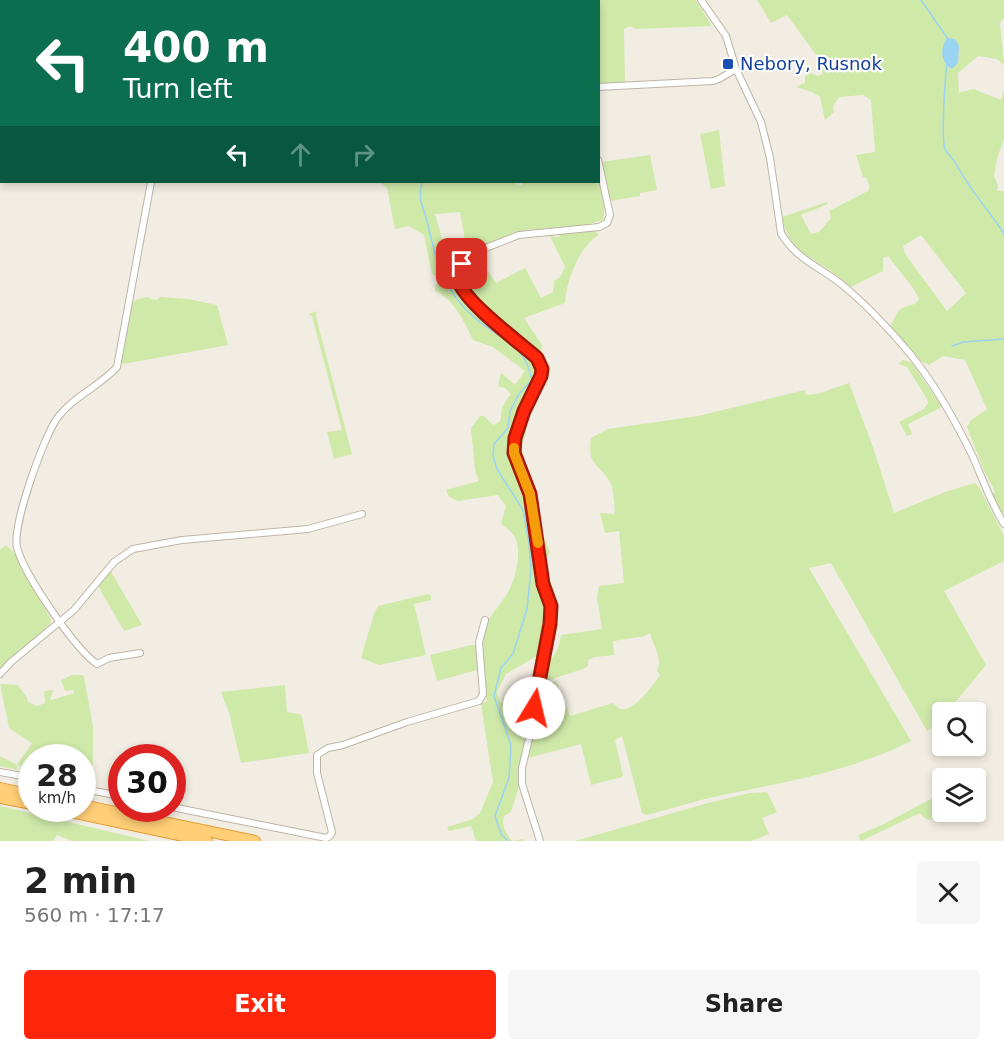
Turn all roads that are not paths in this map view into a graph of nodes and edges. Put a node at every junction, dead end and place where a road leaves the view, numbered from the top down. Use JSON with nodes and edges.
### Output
{"nodes":[{"id":1,"x":701,"y":0,"type":"edge"},
{"id":2,"x":736,"y":69,"type":"junction"},
{"id":3,"x":600,"y":87,"type":"edge"},
{"id":4,"x":600,"y":169,"type":"edge"},
{"id":5,"x":151,"y":183,"type":"edge"},
{"id":6,"x":362,"y":514,"type":"dead end"},
{"id":7,"x":1004,"y":524,"type":"edge"},
{"id":8,"x":485,"y":620,"type":"dead end"},
{"id":9,"x":59,"y":621,"type":"junction"},
{"id":10,"x":140,"y":653,"type":"dead end"},
{"id":11,"x":0,"y":674,"type":"edge"},
{"id":12,"x":0,"y":772,"type":"edge"},
{"id":13,"x":18,"y":775,"type":"edge"},
{"id":14,"x":0,"y":788,"type":"edge"},
{"id":15,"x":18,"y":792,"type":"edge"},
{"id":16,"x":0,"y":798,"type":"edge"},
{"id":17,"x":18,"y":801,"type":"edge"},
{"id":18,"x":96,"y":808,"type":"edge"},
{"id":19,"x":186,"y":810,"type":"edge"},
{"id":20,"x":96,"y":818,"type":"edge"},
{"id":21,"x":207,"y":841,"type":"edge"},
{"id":22,"x":255,"y":841,"type":"edge"},
{"id":23,"x":540,"y":841,"type":"edge"}],
"edges":[{"from":1,"to":2,"type":"street"},
{"from":2,"to":3,"type":"street"},
{"from":2,"to":7,"type":"street"},
{"from":4,"to":23,"type":"street"},
{"from":5,"to":9,"type":"street"},
{"from":6,"to":9,"type":"street"},
{"from":8,"to":19,"type":"street"},
{"from":9,"to":10,"type":"street"},
{"from":9,"to":11,"type":"street"},
{"from":12,"to":13,"type":"street"},
{"from":14,"to":15,"type":"highway"},
{"from":16,"to":17,"type":"highway"},
{"from":18,"to":22,"type":"highway"},
{"from":20,"to":21,"type":"highway"}]}
